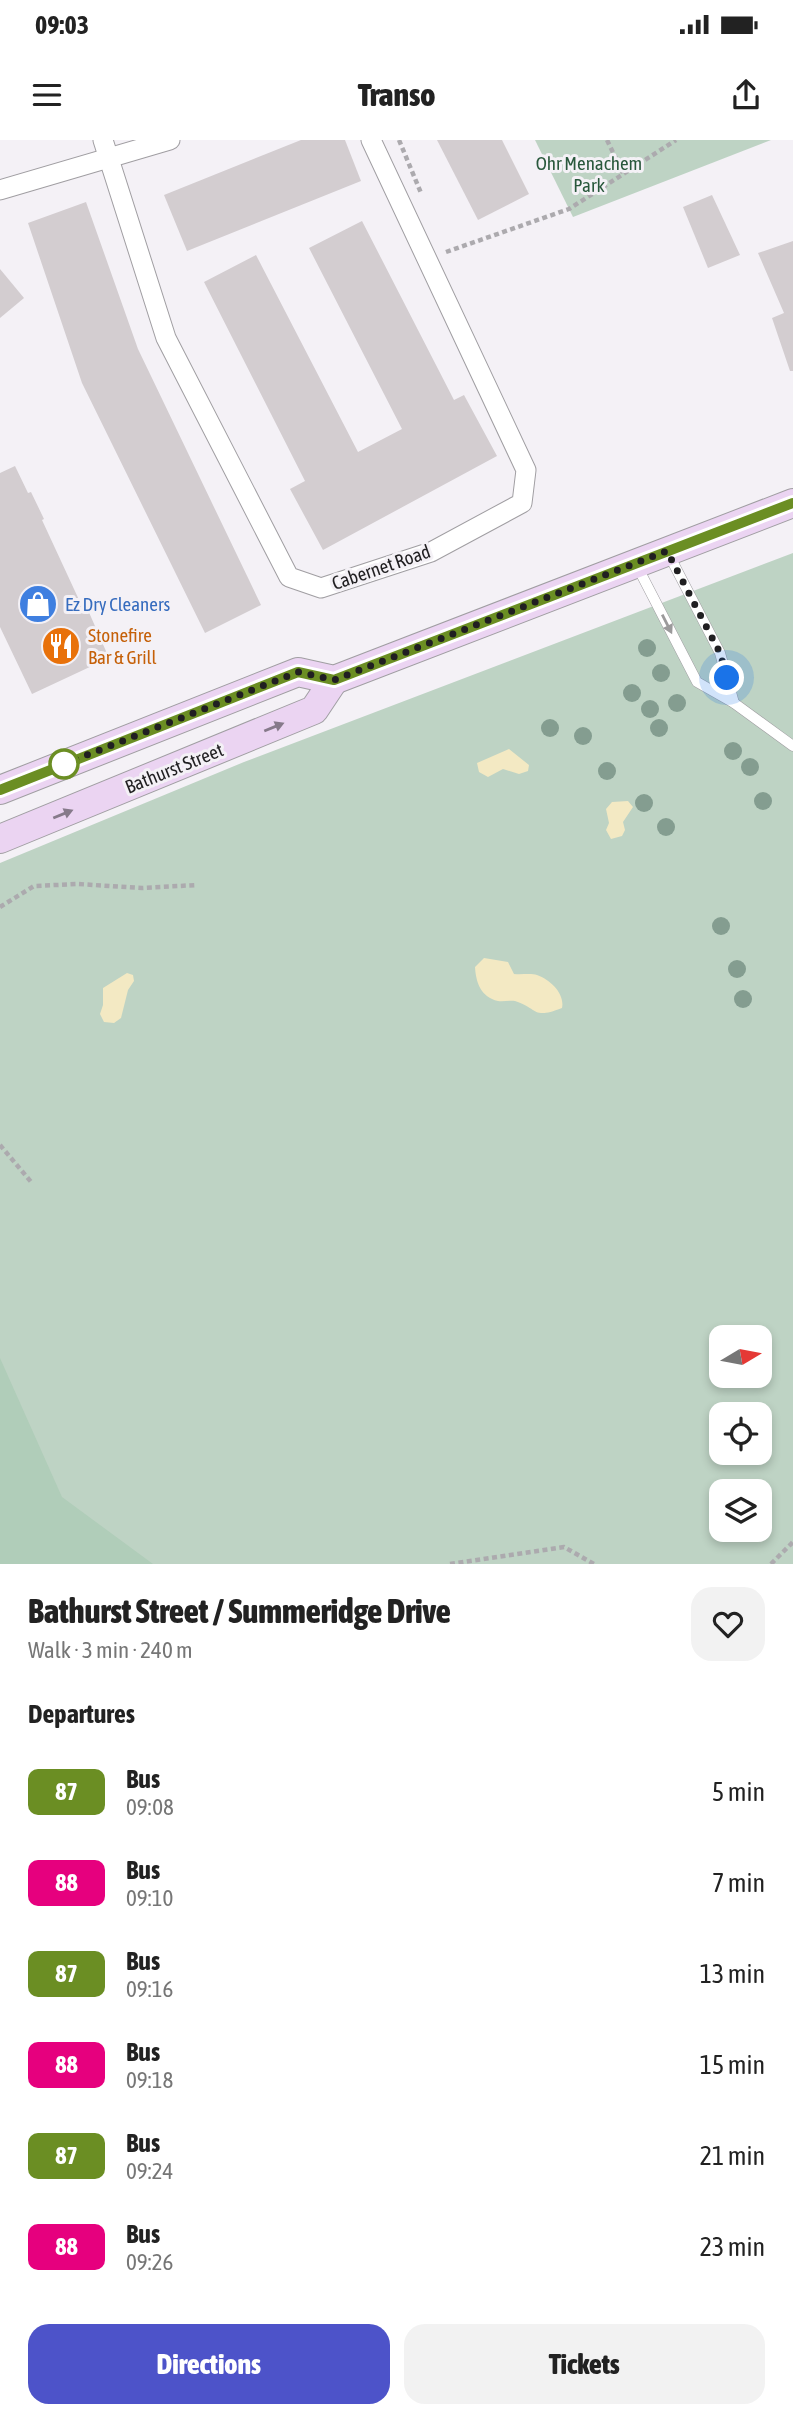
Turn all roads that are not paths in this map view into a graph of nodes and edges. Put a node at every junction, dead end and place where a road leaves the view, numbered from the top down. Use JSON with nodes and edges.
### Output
{"nodes":[{"id":1,"x":103,"y":140,"type":"edge"},
{"id":2,"x":170,"y":140,"type":"edge"},
{"id":3,"x":371,"y":140,"type":"edge"},
{"id":4,"x":109,"y":159,"type":"junction"},
{"id":5,"x":0,"y":190,"type":"edge"},
{"id":6,"x":793,"y":503,"type":"edge"},
{"id":7,"x":667,"y":551,"type":"junction"},
{"id":8,"x":636,"y":563,"type":"junction"},
{"id":9,"x":334,"y":680,"type":"junction"},
{"id":10,"x":734,"y":703,"type":"junction"},
{"id":11,"x":793,"y":746,"type":"edge"},
{"id":12,"x":0,"y":790,"type":"edge"},
{"id":13,"x":0,"y":839,"type":"edge"}],
"edges":[{"from":1,"to":4,"type":"street"},
{"from":2,"to":4,"type":"street"},
{"from":3,"to":4,"type":"street","name":"Cabernet Road"},
{"from":4,"to":5,"type":"street"},
{"from":6,"to":7,"type":"main road"},
{"from":7,"to":8,"type":"main road"},
{"from":7,"to":10,"type":"lane"},
{"from":8,"to":9,"type":"main road"},
{"from":8,"to":10,"type":"lane","one_way":true},
{"from":9,"to":12,"type":"main road"},
{"from":13,"to":9,"type":"main road","name":"Bathurst Street","one_way":true},
{"from":10,"to":11,"type":"lane"}]}
